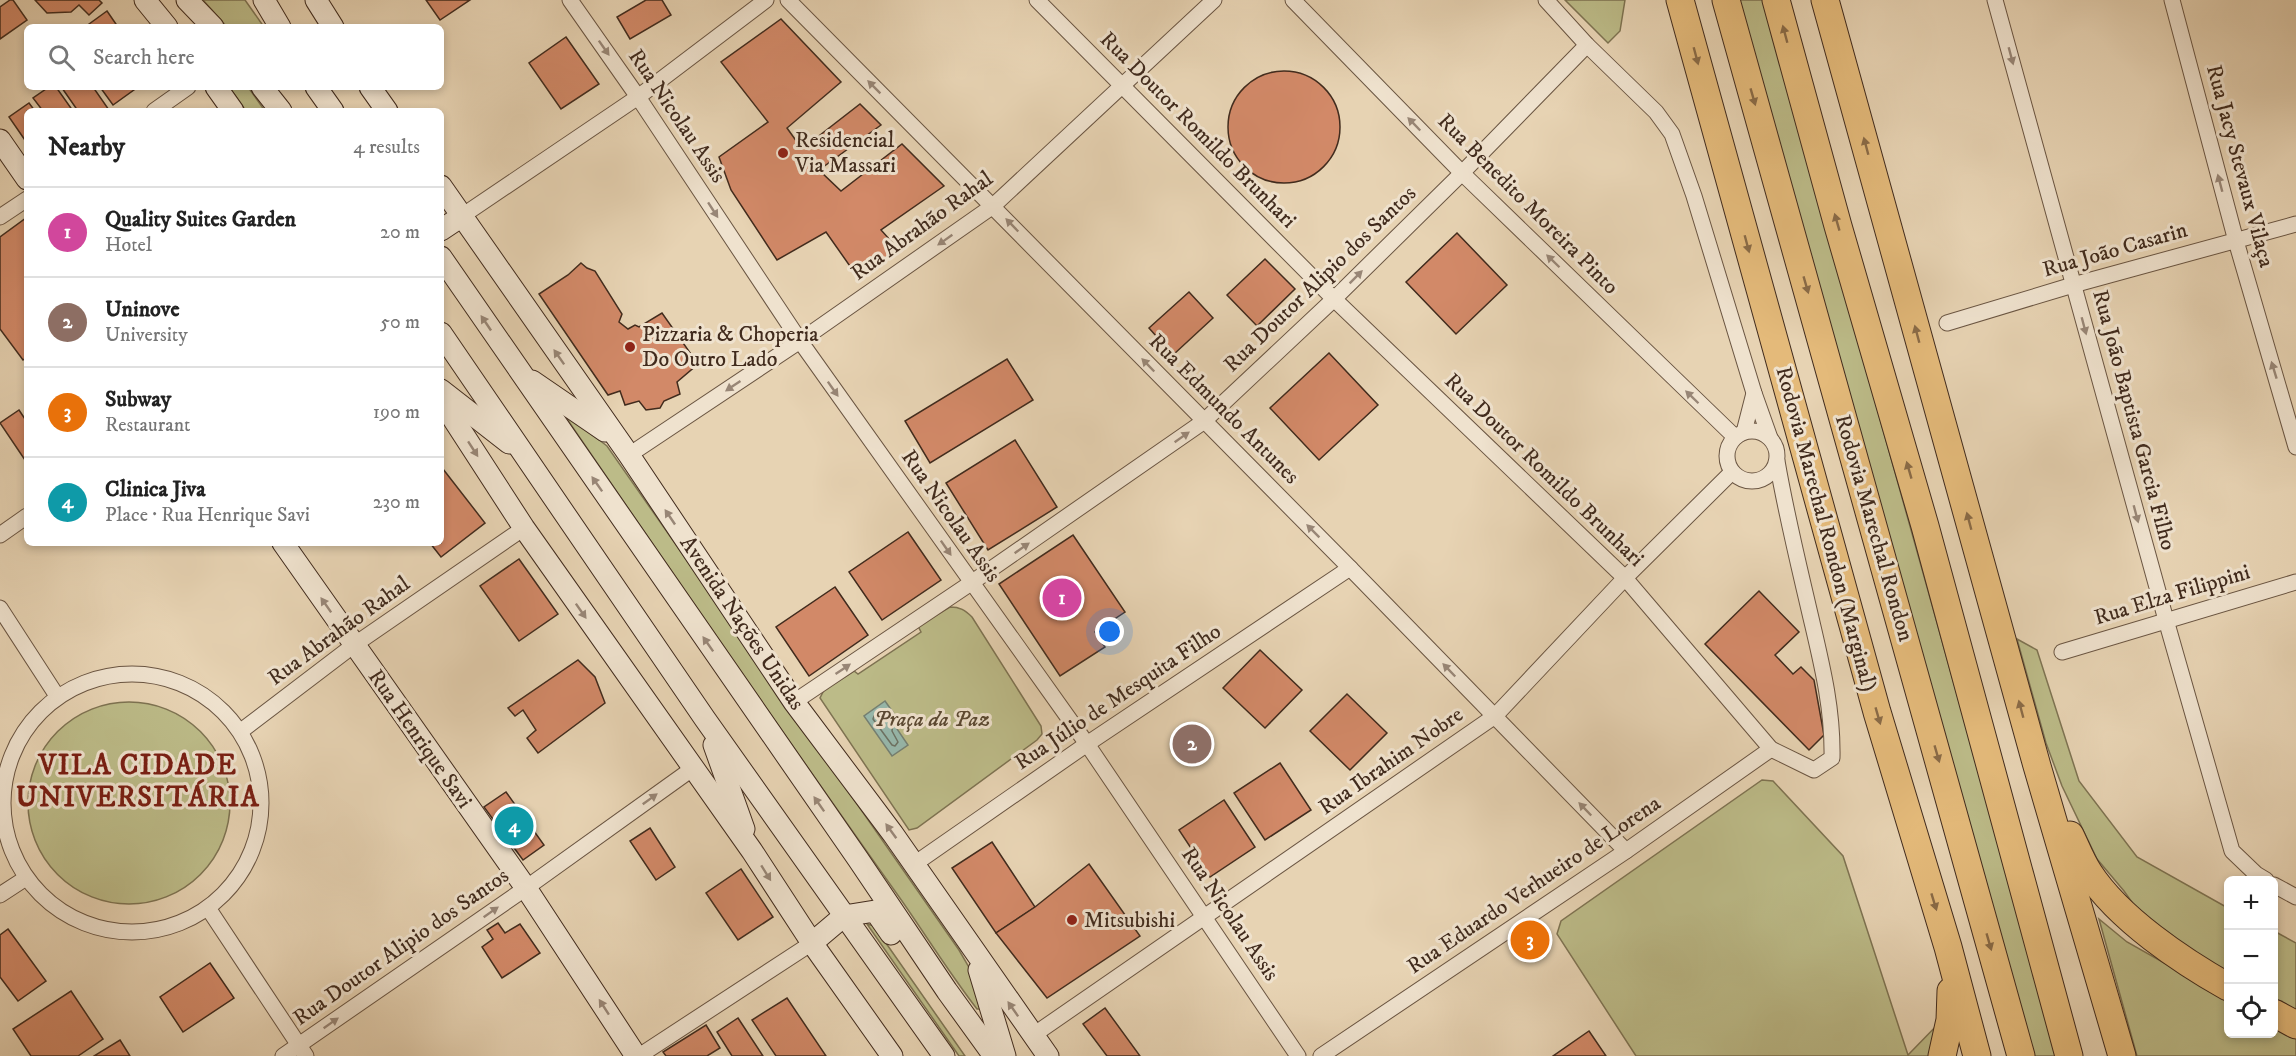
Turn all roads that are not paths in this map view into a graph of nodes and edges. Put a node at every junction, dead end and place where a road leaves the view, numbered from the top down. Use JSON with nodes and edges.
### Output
{"nodes":[{"id":1,"x":145,"y":0,"type":"edge"},
{"id":2,"x":187,"y":0,"type":"edge"},
{"id":3,"x":264,"y":0,"type":"edge"},
{"id":4,"x":316,"y":0,"type":"edge"},
{"id":5,"x":570,"y":0,"type":"edge"},
{"id":6,"x":766,"y":0,"type":"edge"},
{"id":7,"x":788,"y":0,"type":"edge"},
{"id":8,"x":1037,"y":0,"type":"edge"},
{"id":9,"x":1214,"y":0,"type":"edge"},
{"id":10,"x":1293,"y":0,"type":"edge"},
{"id":11,"x":1546,"y":0,"type":"edge"},
{"id":12,"x":1680,"y":0,"type":"edge"},
{"id":13,"x":1726,"y":0,"type":"edge"},
{"id":14,"x":1776,"y":0,"type":"edge"},
{"id":15,"x":1825,"y":0,"type":"edge"},
{"id":16,"x":1995,"y":0,"type":"edge"},
{"id":17,"x":2172,"y":0,"type":"edge"},
{"id":18,"x":165,"y":24,"type":"edge"},
{"id":19,"x":210,"y":24,"type":"edge"},
{"id":20,"x":278,"y":24,"type":"edge"},
{"id":21,"x":331,"y":24,"type":"edge"},
{"id":22,"x":1587,"y":45,"type":"junction"},
{"id":23,"x":1122,"y":86,"type":"junction"},
{"id":24,"x":184,"y":90,"type":"edge"},
{"id":25,"x":218,"y":90,"type":"edge"},
{"id":26,"x":264,"y":90,"type":"edge"},
{"id":27,"x":318,"y":90,"type":"edge"},
{"id":28,"x":638,"y":97,"type":"junction"},
{"id":29,"x":158,"y":108,"type":"edge"},
{"id":30,"x":231,"y":108,"type":"edge"},
{"id":31,"x":279,"y":108,"type":"edge"},
{"id":32,"x":331,"y":108,"type":"edge"},
{"id":33,"x":0,"y":140,"type":"edge"},
{"id":34,"x":1462,"y":173,"type":"junction"},
{"id":35,"x":24,"y":175,"type":"edge"},
{"id":36,"x":444,"y":190,"type":"edge"},
{"id":37,"x":24,"y":201,"type":"edge"},
{"id":38,"x":993,"y":206,"type":"junction"},
{"id":39,"x":462,"y":216,"type":"junction"},
{"id":40,"x":0,"y":218,"type":"edge"},
{"id":41,"x":2296,"y":224,"type":"edge"},
{"id":42,"x":444,"y":228,"type":"edge"},
{"id":43,"x":2235,"y":241,"type":"junction"},
{"id":44,"x":444,"y":261,"type":"edge"},
{"id":45,"x":2073,"y":285,"type":"junction"},
{"id":46,"x":1334,"y":299,"type":"junction"},
{"id":47,"x":1947,"y":323,"type":"dead end"},
{"id":48,"x":444,"y":337,"type":"edge"},
{"id":49,"x":800,"y":341,"type":"junction"},
{"id":50,"x":520,"y":373,"type":"junction"},
{"id":51,"x":444,"y":392,"type":"edge"},
{"id":52,"x":1754,"y":393,"type":"junction"},
{"id":53,"x":444,"y":405,"type":"edge"},
{"id":54,"x":1203,"y":422,"type":"junction"},
{"id":55,"x":1739,"y":435,"type":"junction"},
{"id":56,"x":616,"y":438,"type":"junction"},
{"id":57,"x":1770,"y":438,"type":"junction"},
{"id":58,"x":2296,"y":447,"type":"edge"},
{"id":59,"x":629,"y":455,"type":"junction"},
{"id":60,"x":527,"y":457,"type":"junction"},
{"id":61,"x":1777,"y":461,"type":"junction"},
{"id":62,"x":1732,"y":472,"type":"junction"},
{"id":63,"x":1761,"y":480,"type":"junction"},
{"id":64,"x":1783,"y":499,"type":"junction"},
{"id":65,"x":24,"y":518,"type":"edge"},
{"id":66,"x":524,"y":528,"type":"junction"},
{"id":67,"x":0,"y":535,"type":"edge"},
{"id":68,"x":285,"y":546,"type":"edge"},
{"id":69,"x":1350,"y":568,"type":"junction"},
{"id":70,"x":1625,"y":578,"type":"junction"},
{"id":71,"x":2296,"y":582,"type":"edge"},
{"id":72,"x":971,"y":583,"type":"junction"},
{"id":73,"x":0,"y":609,"type":"edge"},
{"id":74,"x":2166,"y":620,"type":"junction"},
{"id":75,"x":354,"y":645,"type":"junction"},
{"id":76,"x":2062,"y":652,"type":"dead end"},
{"id":77,"x":57,"y":696,"type":"junction"},
{"id":78,"x":794,"y":702,"type":"junction"},
{"id":79,"x":1495,"y":716,"type":"junction"},
{"id":80,"x":705,"y":719,"type":"junction"},
{"id":81,"x":241,"y":731,"type":"junction"},
{"id":82,"x":1087,"y":744,"type":"junction"},
{"id":83,"x":1771,"y":749,"type":"junction"},
{"id":84,"x":2037,"y":766,"type":"junction"},
{"id":85,"x":692,"y":769,"type":"junction"},
{"id":86,"x":752,"y":851,"type":"junction"},
{"id":87,"x":1626,"y":851,"type":"junction"},
{"id":88,"x":913,"y":865,"type":"junction"},
{"id":89,"x":2259,"y":876,"type":"edge"},
{"id":90,"x":26,"y":878,"type":"junction"},
{"id":91,"x":2278,"y":887,"type":"edge"},
{"id":92,"x":526,"y":888,"type":"junction"},
{"id":93,"x":0,"y":895,"type":"edge"},
{"id":94,"x":2296,"y":897,"type":"edge"},
{"id":95,"x":208,"y":908,"type":"junction"},
{"id":96,"x":844,"y":916,"type":"junction"},
{"id":97,"x":1205,"y":917,"type":"junction"},
{"id":98,"x":812,"y":943,"type":"junction"},
{"id":99,"x":1948,"y":947,"type":"junction"},
{"id":100,"x":974,"y":953,"type":"junction"},
{"id":101,"x":2224,"y":984,"type":"edge"},
{"id":102,"x":946,"y":991,"type":"junction"},
{"id":103,"x":2278,"y":1014,"type":"edge"},
{"id":104,"x":2296,"y":1025,"type":"edge"},
{"id":105,"x":1032,"y":1036,"type":"junction"},
{"id":106,"x":303,"y":1050,"type":"edge"},
{"id":107,"x":283,"y":1056,"type":"edge"},
{"id":108,"x":638,"y":1056,"type":"edge"},
{"id":109,"x":891,"y":1056,"type":"edge"},
{"id":110,"x":944,"y":1056,"type":"edge"},
{"id":111,"x":994,"y":1056,"type":"edge"},
{"id":112,"x":1005,"y":1056,"type":"edge"},
{"id":113,"x":1048,"y":1056,"type":"edge"},
{"id":114,"x":1298,"y":1056,"type":"edge"},
{"id":115,"x":1321,"y":1056,"type":"edge"},
{"id":116,"x":1942,"y":1056,"type":"edge"},
{"id":117,"x":1977,"y":1056,"type":"edge"},
{"id":118,"x":2020,"y":1056,"type":"edge"},
{"id":119,"x":2069,"y":1056,"type":"edge"},
{"id":120,"x":2122,"y":1056,"type":"edge"}],
"edges":[{"from":1,"to":18,"type":"main road"},
{"from":2,"to":19,"type":"main road"},
{"from":3,"to":20,"type":"main road"},
{"from":4,"to":21,"type":"main road"},
{"from":5,"to":28,"type":"street","name":"Rua Nicolau Assis","one_way":true},
{"from":6,"to":28,"type":"street"},
{"from":38,"to":7,"type":"street","name":"Rua Edmundo Antunes","one_way":true},
{"from":8,"to":23,"type":"street","name":"Rua Doutor Romildo Brunhari"},
{"from":9,"to":23,"type":"street","name":"Rua Abrahão Rahal"},
{"from":34,"to":10,"type":"street","name":"Rua Benedito Moreira Pinto","one_way":true},
{"from":11,"to":22,"type":"street"},
{"from":12,"to":99,"type":"highway","name":"Rodovia Marechal Rondon (Marginal)","one_way":true},
{"from":13,"to":118,"type":"highway","name":"Rodovia Marechal Rondon","one_way":true},
{"from":119,"to":14,"type":"highway","one_way":true},
{"from":84,"to":15,"type":"highway","one_way":true},
{"from":16,"to":45,"type":"street","name":"Rua João Baptista Garcia Filho","one_way":true},
{"from":43,"to":17,"type":"street","name":"Rua Jacy Stevaux Vilaça","one_way":true},
{"from":22,"to":34,"type":"street","name":"Rua Doutor Alipio dos Santos"},
{"from":22,"to":52,"type":"street"},
{"from":23,"to":38,"type":"street","name":"Rua Abrahão Rahal"},
{"from":23,"to":46,"type":"street","name":"Rua Doutor Romildo Brunhari"},
{"from":24,"to":29,"type":"street"},
{"from":25,"to":30,"type":"main road"},
{"from":26,"to":31,"type":"main road"},
{"from":27,"to":32,"type":"main road"},
{"from":28,"to":39,"type":"street"},
{"from":28,"to":49,"type":"street","name":"Rua Nicolau Assis","one_way":true},
{"from":33,"to":35,"type":"main road"},
{"from":46,"to":34,"type":"street","name":"Rua Doutor Alipio dos Santos","one_way":true},
{"from":55,"to":34,"type":"street","name":"Rua Benedito Moreira Pinto","one_way":true},
{"from":36,"to":39,"type":"main road","name":"Avenida Nações Unidas"},
{"from":37,"to":40,"type":"street"},
{"from":38,"to":49,"type":"street","name":"Rua Abrahão Rahal","one_way":true},
{"from":54,"to":38,"type":"street","name":"Rua Edmundo Antunes","one_way":true},
{"from":39,"to":42,"type":"main road"},
{"from":56,"to":39,"type":"main road","name":"Avenida Nações Unidas","one_way":true},
{"from":41,"to":43,"type":"street","name":"Rua João Casarin"},
{"from":43,"to":45,"type":"street","name":"Rua João Casarin"},
{"from":58,"to":43,"type":"street","name":"Rua Jacy Stevaux Vilaça","one_way":true},
{"from":50,"to":44,"type":"main road","name":"Avenida Nações Unidas","one_way":true},
{"from":45,"to":47,"type":"street","name":"Rua João Casarin"},
{"from":45,"to":74,"type":"street","name":"Rua João Baptista Garcia Filho","one_way":true},
{"from":46,"to":54,"type":"street","name":"Rua Doutor Alipio dos Santos"},
{"from":46,"to":70,"type":"street","name":"Rua Doutor Romildo Brunhari"},
{"from":48,"to":60,"type":"main road"},
{"from":49,"to":59,"type":"street","name":"Rua Abrahão Rahal","one_way":true},
{"from":49,"to":72,"type":"street","name":"Rua Nicolau Assis","one_way":true},
{"from":50,"to":56,"type":"main road"},
{"from":102,"to":50,"type":"main road","name":"Avenida Nações Unidas","one_way":true},
{"from":51,"to":60,"type":"main road"},
{"from":52,"to":55,"type":"street"},
{"from":52,"to":57,"type":"street"},
{"from":53,"to":66,"type":"main road","one_way":true},
{"from":69,"to":54,"type":"street","name":"Rua Edmundo Antunes","one_way":true},
{"from":72,"to":54,"type":"street","name":"Rua Doutor Alipio dos Santos","one_way":true},
{"from":55,"to":57,"type":"street"},
{"from":55,"to":62,"type":"street"},
{"from":56,"to":59,"type":"main road","name":"Avenida Nações Unidas"},
{"from":57,"to":61,"type":"street"},
{"from":78,"to":59,"type":"main road","name":"Avenida Nações Unidas","one_way":true},
{"from":60,"to":80,"type":"main road"},
{"from":61,"to":63,"type":"street"},
{"from":61,"to":64,"type":"street","name":"Rua Doutor Romildo Brunhari"},
{"from":62,"to":63,"type":"street"},
{"from":62,"to":70,"type":"street","name":"Rua Ibrahim Nobre"},
{"from":63,"to":64,"type":"street"},
{"from":64,"to":83,"type":"street","name":"Rua Doutor Romildo Brunhari"},
{"from":65,"to":67,"type":"street"},
{"from":66,"to":75,"type":"street","name":"Rua Abrahão Rahal"},
{"from":66,"to":85,"type":"main road","one_way":true},
{"from":75,"to":68,"type":"main road","name":"Rua Henrique Savi","one_way":true},
{"from":79,"to":69,"type":"street","name":"Rua Edmundo Antunes","one_way":true},
{"from":69,"to":82,"type":"street","name":"Rua Júlio de Mesquita Filho"},
{"from":70,"to":79,"type":"street","name":"Rua Ibrahim Nobre"},
{"from":70,"to":83,"type":"street","name":"Rua Doutor Romildo Brunhari"},
{"from":71,"to":74,"type":"street","name":"Rua Elza Filippini"},
{"from":78,"to":72,"type":"street","name":"Rua Doutor Alipio dos Santos","one_way":true},
{"from":72,"to":82,"type":"street","name":"Rua Nicolau Assis"},
{"from":73,"to":77,"type":"street"},
{"from":74,"to":76,"type":"street","name":"Rua Elza Filippini"},
{"from":74,"to":89,"type":"street","name":"Rua João Baptista Garcia Filho"},
{"from":75,"to":81,"type":"street","name":"Rua Abrahão Rahal"},
{"from":75,"to":92,"type":"main road","name":"Rua Henrique Savi"},
{"from":77,"to":81,"type":"street"},
{"from":77,"to":90,"type":"street"},
{"from":88,"to":78,"type":"main road","name":"Avenida Nações Unidas","one_way":true},
{"from":87,"to":79,"type":"street","name":"Rua Edmundo Antunes","one_way":true},
{"from":79,"to":97,"type":"street","name":"Rua Ibrahim Nobre"},
{"from":80,"to":86,"type":"main road"},
{"from":80,"to":96,"type":"main road"},
{"from":81,"to":95,"type":"street"},
{"from":82,"to":88,"type":"street","name":"Rua Júlio de Mesquita Filho"},
{"from":82,"to":97,"type":"street","name":"Rua Nicolau Assis"},
{"from":83,"to":87,"type":"street","name":"Rua Eduardo Verhueiro de Lorena"},
{"from":84,"to":101,"type":"highway"},
{"from":84,"to":120,"type":"highway"},
{"from":85,"to":86,"type":"main road"},
{"from":92,"to":85,"type":"street","name":"Rua Doutor Alipio dos Santos","one_way":true},
{"from":86,"to":98,"type":"main road","one_way":true},
{"from":87,"to":115,"type":"street","name":"Rua Eduardo Verhueiro de Lorena"},
{"from":88,"to":100,"type":"main road","name":"Avenida Nações Unidas"},
{"from":90,"to":93,"type":"street"},
{"from":90,"to":95,"type":"street"},
{"from":91,"to":94,"type":"street"},
{"from":106,"to":92,"type":"street","name":"Rua Doutor Alipio dos Santos","one_way":true},
{"from":108,"to":92,"type":"main road","name":"Rua Henrique Savi","one_way":true},
{"from":95,"to":106,"type":"street"},
{"from":96,"to":98,"type":"main road"},
{"from":96,"to":102,"type":"main road"},
{"from":96,"to":110,"type":"main road"},
{"from":97,"to":105,"type":"street","name":"Rua Ibrahim Nobre"},
{"from":97,"to":114,"type":"street","name":"Rua Nicolau Assis"},
{"from":98,"to":108,"type":"street"},
{"from":98,"to":109,"type":"main road"},
{"from":99,"to":116,"type":"highway"},
{"from":99,"to":117,"type":"highway","name":"Rodovia Marechal Rondon (Marginal)"},
{"from":105,"to":100,"type":"main road","name":"Avenida Nações Unidas","one_way":true},
{"from":100,"to":112,"type":"main road"},
{"from":102,"to":111,"type":"main road","name":"Avenida Nações Unidas"},
{"from":103,"to":104,"type":"highway"},
{"from":105,"to":113,"type":"main road","name":"Avenida Nações Unidas"},
{"from":106,"to":107,"type":"street","name":"Rua Doutor Alipio dos Santos"}]}
